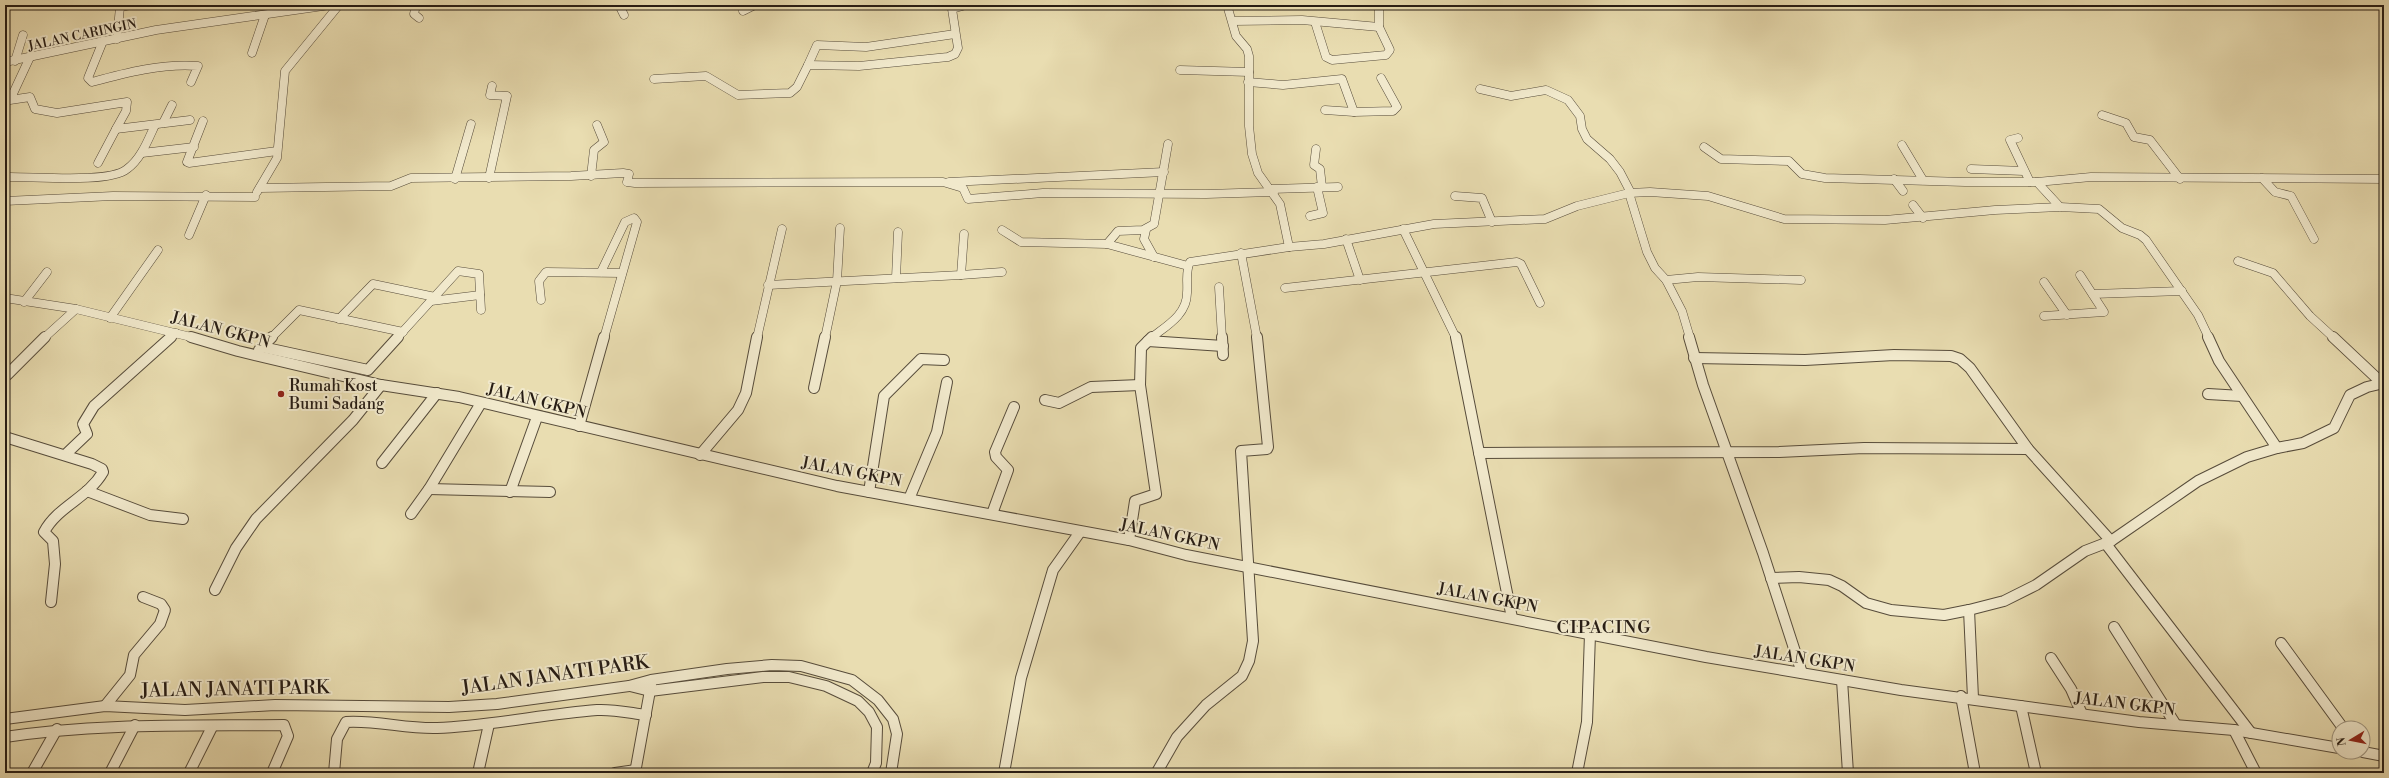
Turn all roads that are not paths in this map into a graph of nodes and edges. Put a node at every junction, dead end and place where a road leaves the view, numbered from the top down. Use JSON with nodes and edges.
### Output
{"nodes":[{"id":1,"x":131,"y":5,"type":"edge"},
{"id":2,"x":330,"y":5,"type":"edge"},
{"id":3,"x":339,"y":5,"type":"edge"},
{"id":4,"x":416,"y":5,"type":"edge"},
{"id":5,"x":620,"y":5,"type":"edge"},
{"id":6,"x":756,"y":5,"type":"edge"},
{"id":7,"x":966,"y":5,"type":"edge"},
{"id":8,"x":1227,"y":5,"type":"edge"},
{"id":9,"x":1379,"y":5,"type":"edge"},
{"id":10,"x":120,"y":6,"type":"edge"},
{"id":11,"x":314,"y":7,"type":"edge"},
{"id":12,"x":743,"y":11,"type":"dead end"},
{"id":13,"x":265,"y":15,"type":"junction"},
{"id":14,"x":624,"y":16,"type":"dead end"},
{"id":15,"x":420,"y":18,"type":"dead end"},
{"id":16,"x":1233,"y":21,"type":"junction"},
{"id":17,"x":1316,"y":22,"type":"junction"},
{"id":18,"x":1379,"y":27,"type":"junction"},
{"id":19,"x":955,"y":34,"type":"junction"},
{"id":20,"x":23,"y":35,"type":"dead end"},
{"id":21,"x":117,"y":39,"type":"junction"},
{"id":22,"x":103,"y":41,"type":"junction"},
{"id":23,"x":252,"y":53,"type":"dead end"},
{"id":24,"x":30,"y":57,"type":"junction"},
{"id":25,"x":15,"y":61,"type":"junction"},
{"id":26,"x":5,"y":62,"type":"edge"},
{"id":27,"x":808,"y":65,"type":"junction"},
{"id":28,"x":1180,"y":70,"type":"dead end"},
{"id":29,"x":1249,"y":72,"type":"junction"},
{"id":30,"x":654,"y":78,"type":"dead end"},
{"id":31,"x":1381,"y":78,"type":"dead end"},
{"id":32,"x":191,"y":82,"type":"dead end"},
{"id":33,"x":1248,"y":82,"type":"junction"},
{"id":34,"x":492,"y":86,"type":"dead end"},
{"id":35,"x":1480,"y":89,"type":"dead end"},
{"id":36,"x":172,"y":105,"type":"dead end"},
{"id":37,"x":1325,"y":110,"type":"dead end"},
{"id":38,"x":1354,"y":112,"type":"junction"},
{"id":39,"x":2102,"y":115,"type":"dead end"},
{"id":40,"x":190,"y":120,"type":"dead end"},
{"id":41,"x":203,"y":121,"type":"dead end"},
{"id":42,"x":159,"y":124,"type":"junction"},
{"id":43,"x":471,"y":124,"type":"dead end"},
{"id":44,"x":597,"y":125,"type":"dead end"},
{"id":45,"x":116,"y":129,"type":"junction"},
{"id":46,"x":2018,"y":138,"type":"dead end"},
{"id":47,"x":1168,"y":144,"type":"dead end"},
{"id":48,"x":1902,"y":145,"type":"dead end"},
{"id":49,"x":194,"y":147,"type":"junction"},
{"id":50,"x":1704,"y":147,"type":"dead end"},
{"id":51,"x":1316,"y":149,"type":"dead end"},
{"id":52,"x":277,"y":151,"type":"junction"},
{"id":53,"x":142,"y":153,"type":"junction"},
{"id":54,"x":98,"y":163,"type":"dead end"},
{"id":55,"x":1971,"y":169,"type":"dead end"},
{"id":56,"x":2024,"y":170,"type":"junction"},
{"id":57,"x":1164,"y":172,"type":"junction"},
{"id":58,"x":489,"y":176,"type":"junction"},
{"id":59,"x":591,"y":176,"type":"junction"},
{"id":60,"x":5,"y":177,"type":"edge"},
{"id":61,"x":456,"y":177,"type":"junction"},
{"id":62,"x":1894,"y":178,"type":"junction"},
{"id":63,"x":2262,"y":178,"type":"junction"},
{"id":64,"x":2180,"y":179,"type":"junction"},
{"id":65,"x":2384,"y":179,"type":"edge"},
{"id":66,"x":1923,"y":180,"type":"junction"},
{"id":67,"x":944,"y":182,"type":"junction"},
{"id":68,"x":2034,"y":182,"type":"junction"},
{"id":69,"x":1320,"y":187,"type":"junction"},
{"id":70,"x":1338,"y":187,"type":"dead end"},
{"id":71,"x":260,"y":188,"type":"junction"},
{"id":72,"x":1273,"y":191,"type":"junction"},
{"id":73,"x":1903,"y":191,"type":"dead end"},
{"id":74,"x":1160,"y":193,"type":"junction"},
{"id":75,"x":1630,"y":193,"type":"junction"},
{"id":76,"x":206,"y":195,"type":"junction"},
{"id":77,"x":1455,"y":196,"type":"dead end"},
{"id":78,"x":5,"y":201,"type":"edge"},
{"id":79,"x":1913,"y":205,"type":"dead end"},
{"id":80,"x":2060,"y":207,"type":"junction"},
{"id":81,"x":1310,"y":216,"type":"dead end"},
{"id":82,"x":1923,"y":218,"type":"junction"},
{"id":83,"x":1492,"y":222,"type":"junction"},
{"id":84,"x":840,"y":228,"type":"dead end"},
{"id":85,"x":782,"y":229,"type":"dead end"},
{"id":86,"x":1403,"y":229,"type":"junction"},
{"id":87,"x":1002,"y":230,"type":"dead end"},
{"id":88,"x":1146,"y":230,"type":"junction"},
{"id":89,"x":898,"y":232,"type":"dead end"},
{"id":90,"x":964,"y":234,"type":"dead end"},
{"id":91,"x":189,"y":235,"type":"dead end"},
{"id":92,"x":1346,"y":239,"type":"junction"},
{"id":93,"x":2314,"y":239,"type":"dead end"},
{"id":94,"x":1107,"y":244,"type":"junction"},
{"id":95,"x":1289,"y":247,"type":"junction"},
{"id":96,"x":158,"y":250,"type":"dead end"},
{"id":97,"x":1240,"y":253,"type":"junction"},
{"id":98,"x":1154,"y":257,"type":"junction"},
{"id":99,"x":2238,"y":261,"type":"dead end"},
{"id":100,"x":1188,"y":266,"type":"junction"},
{"id":101,"x":47,"y":272,"type":"dead end"},
{"id":102,"x":601,"y":272,"type":"junction"},
{"id":103,"x":1002,"y":272,"type":"dead end"},
{"id":104,"x":622,"y":273,"type":"junction"},
{"id":105,"x":1424,"y":273,"type":"junction"},
{"id":106,"x":961,"y":275,"type":"junction"},
{"id":107,"x":2080,"y":275,"type":"dead end"},
{"id":108,"x":896,"y":278,"type":"junction"},
{"id":109,"x":1360,"y":280,"type":"junction"},
{"id":110,"x":1666,"y":280,"type":"junction"},
{"id":111,"x":1801,"y":280,"type":"dead end"},
{"id":112,"x":837,"y":281,"type":"junction"},
{"id":113,"x":2044,"y":282,"type":"dead end"},
{"id":114,"x":768,"y":285,"type":"junction"},
{"id":115,"x":1219,"y":287,"type":"dead end"},
{"id":116,"x":1286,"y":288,"type":"dead end"},
{"id":117,"x":2182,"y":292,"type":"junction"},
{"id":118,"x":2092,"y":294,"type":"junction"},
{"id":119,"x":480,"y":295,"type":"junction"},
{"id":120,"x":5,"y":298,"type":"edge"},
{"id":121,"x":433,"y":299,"type":"junction"},
{"id":122,"x":541,"y":300,"type":"dead end"},
{"id":123,"x":24,"y":302,"type":"junction"},
{"id":124,"x":1540,"y":303,"type":"dead end"},
{"id":125,"x":76,"y":309,"type":"junction"},
{"id":126,"x":481,"y":310,"type":"dead end"},
{"id":127,"x":2067,"y":315,"type":"junction"},
{"id":128,"x":2044,"y":316,"type":"dead end"},
{"id":129,"x":110,"y":318,"type":"junction"},
{"id":130,"x":340,"y":319,"type":"junction"},
{"id":131,"x":403,"y":332,"type":"junction"},
{"id":132,"x":176,"y":333,"type":"junction"},
{"id":133,"x":1148,"y":341,"type":"junction"},
{"id":134,"x":262,"y":347,"type":"junction"},
{"id":135,"x":254,"y":355,"type":"junction"},
{"id":136,"x":1694,"y":358,"type":"junction"},
{"id":137,"x":944,"y":360,"type":"dead end"},
{"id":138,"x":7,"y":375,"type":"dead end"},
{"id":139,"x":947,"y":382,"type":"dead end"},
{"id":140,"x":2384,"y":384,"type":"edge"},
{"id":141,"x":381,"y":385,"type":"junction"},
{"id":142,"x":1140,"y":385,"type":"junction"},
{"id":143,"x":814,"y":388,"type":"dead end"},
{"id":144,"x":437,"y":393,"type":"junction"},
{"id":145,"x":2208,"y":394,"type":"dead end"},
{"id":146,"x":2242,"y":396,"type":"junction"},
{"id":147,"x":1045,"y":400,"type":"dead end"},
{"id":148,"x":481,"y":403,"type":"junction"},
{"id":149,"x":1014,"y":407,"type":"dead end"},
{"id":150,"x":537,"y":417,"type":"junction"},
{"id":151,"x":579,"y":426,"type":"junction"},
{"id":152,"x":5,"y":437,"type":"edge"},
{"id":153,"x":2277,"y":448,"type":"junction"},
{"id":154,"x":2028,"y":449,"type":"junction"},
{"id":155,"x":1725,"y":451,"type":"junction"},
{"id":156,"x":1479,"y":453,"type":"junction"},
{"id":157,"x":65,"y":455,"type":"junction"},
{"id":158,"x":700,"y":455,"type":"junction"},
{"id":159,"x":382,"y":463,"type":"dead end"},
{"id":160,"x":429,"y":489,"type":"junction"},
{"id":161,"x":88,"y":491,"type":"junction"},
{"id":162,"x":510,"y":492,"type":"junction"},
{"id":163,"x":550,"y":492,"type":"dead end"},
{"id":164,"x":869,"y":492,"type":"junction"},
{"id":165,"x":909,"y":498,"type":"junction"},
{"id":166,"x":411,"y":514,"type":"dead end"},
{"id":167,"x":992,"y":514,"type":"junction"},
{"id":168,"x":183,"y":519,"type":"dead end"},
{"id":169,"x":1080,"y":532,"type":"junction"},
{"id":170,"x":1129,"y":540,"type":"junction"},
{"id":171,"x":2109,"y":543,"type":"junction"},
{"id":172,"x":1246,"y":565,"type":"junction"},
{"id":173,"x":1771,"y":578,"type":"junction"},
{"id":174,"x":216,"y":590,"type":"dead end"},
{"id":175,"x":143,"y":597,"type":"dead end"},
{"id":176,"x":51,"y":602,"type":"dead end"},
{"id":177,"x":1969,"y":610,"type":"junction"},
{"id":178,"x":1512,"y":618,"type":"junction"},
{"id":179,"x":2114,"y":627,"type":"dead end"},
{"id":180,"x":1590,"y":634,"type":"junction"},
{"id":181,"x":2281,"y":643,"type":"dead end"},
{"id":182,"x":2051,"y":658,"type":"dead end"},
{"id":183,"x":1802,"y":673,"type":"junction"},
{"id":184,"x":651,"y":680,"type":"junction"},
{"id":185,"x":1842,"y":680,"type":"junction"},
{"id":186,"x":629,"y":686,"type":"junction"},
{"id":187,"x":650,"y":691,"type":"junction"},
{"id":188,"x":1961,"y":696,"type":"junction"},
{"id":189,"x":1973,"y":698,"type":"junction"},
{"id":190,"x":105,"y":706,"type":"junction"},
{"id":191,"x":2021,"y":706,"type":"junction"},
{"id":192,"x":2082,"y":714,"type":"junction"},
{"id":193,"x":646,"y":715,"type":"junction"},
{"id":194,"x":5,"y":719,"type":"edge"},
{"id":195,"x":2337,"y":720,"type":"edge"},
{"id":196,"x":489,"y":724,"type":"junction"},
{"id":197,"x":135,"y":725,"type":"junction"},
{"id":198,"x":2176,"y":725,"type":"junction"},
{"id":199,"x":212,"y":727,"type":"junction"},
{"id":200,"x":57,"y":729,"type":"junction"},
{"id":201,"x":2234,"y":730,"type":"junction"},
{"id":202,"x":2251,"y":733,"type":"junction"},
{"id":203,"x":5,"y":737,"type":"edge"},
{"id":204,"x":2331,"y":747,"type":"edge"},
{"id":205,"x":2371,"y":754,"type":"edge"},
{"id":206,"x":2384,"y":756,"type":"edge"},
{"id":207,"x":636,"y":772,"type":"edge"},
{"id":208,"x":1157,"y":772,"type":"edge"},
{"id":209,"x":32,"y":773,"type":"edge"},
{"id":210,"x":110,"y":773,"type":"edge"},
{"id":211,"x":190,"y":773,"type":"edge"},
{"id":212,"x":272,"y":773,"type":"edge"},
{"id":213,"x":334,"y":773,"type":"edge"},
{"id":214,"x":478,"y":773,"type":"edge"},
{"id":215,"x":615,"y":773,"type":"edge"},
{"id":216,"x":872,"y":773,"type":"edge"},
{"id":217,"x":891,"y":773,"type":"edge"},
{"id":218,"x":1004,"y":773,"type":"edge"},
{"id":219,"x":1577,"y":773,"type":"edge"},
{"id":220,"x":1848,"y":773,"type":"edge"},
{"id":221,"x":1975,"y":773,"type":"edge"},
{"id":222,"x":2036,"y":773,"type":"edge"},
{"id":223,"x":2256,"y":773,"type":"edge"}],
"edges":[{"from":1,"to":10,"type":"street"},
{"from":2,"to":11,"type":"street","name":"JALAN CARINGIN"},
{"from":3,"to":52,"type":"street"},
{"from":4,"to":15,"type":"street"},
{"from":5,"to":14,"type":"street"},
{"from":6,"to":12,"type":"street"},
{"from":7,"to":19,"type":"street"},
{"from":8,"to":16,"type":"street"},
{"from":9,"to":18,"type":"street"},
{"from":10,"to":21,"type":"street"},
{"from":11,"to":13,"type":"street","name":"JALAN CARINGIN"},
{"from":13,"to":21,"type":"street","name":"JALAN CARINGIN"},
{"from":13,"to":23,"type":"street"},
{"from":16,"to":17,"type":"street"},
{"from":16,"to":29,"type":"street"},
{"from":17,"to":18,"type":"street"},
{"from":17,"to":18,"type":"street"},
{"from":19,"to":27,"type":"street"},
{"from":19,"to":27,"type":"street"},
{"from":20,"to":25,"type":"street"},
{"from":21,"to":22,"type":"street","name":"JALAN CARINGIN"},
{"from":22,"to":24,"type":"street","name":"JALAN CARINGIN"},
{"from":22,"to":32,"type":"street"},
{"from":24,"to":25,"type":"street","name":"JALAN CARINGIN"},
{"from":24,"to":45,"type":"street"},
{"from":25,"to":26,"type":"street","name":"JALAN CARINGIN"},
{"from":27,"to":30,"type":"street"},
{"from":28,"to":29,"type":"street"},
{"from":29,"to":33,"type":"street"},
{"from":31,"to":38,"type":"street"},
{"from":33,"to":38,"type":"street"},
{"from":33,"to":72,"type":"street"},
{"from":34,"to":58,"type":"street"},
{"from":35,"to":75,"type":"street"},
{"from":36,"to":42,"type":"street"},
{"from":37,"to":38,"type":"street"},
{"from":39,"to":64,"type":"street"},
{"from":40,"to":42,"type":"street"},
{"from":41,"to":49,"type":"street"},
{"from":42,"to":45,"type":"street"},
{"from":42,"to":53,"type":"street"},
{"from":43,"to":61,"type":"street"},
{"from":44,"to":59,"type":"street"},
{"from":45,"to":54,"type":"street"},
{"from":46,"to":56,"type":"street"},
{"from":47,"to":57,"type":"street"},
{"from":48,"to":66,"type":"street"},
{"from":49,"to":52,"type":"street"},
{"from":49,"to":53,"type":"street"},
{"from":50,"to":62,"type":"street"},
{"from":51,"to":69,"type":"street"},
{"from":52,"to":71,"type":"street"},
{"from":53,"to":60,"type":"street"},
{"from":55,"to":56,"type":"street"},
{"from":56,"to":68,"type":"street"},
{"from":57,"to":67,"type":"street"},
{"from":57,"to":74,"type":"street"},
{"from":58,"to":59,"type":"street"},
{"from":58,"to":61,"type":"street"},
{"from":59,"to":67,"type":"street"},
{"from":61,"to":71,"type":"street"},
{"from":62,"to":66,"type":"street"},
{"from":62,"to":73,"type":"street"},
{"from":63,"to":64,"type":"street"},
{"from":63,"to":65,"type":"street"},
{"from":63,"to":93,"type":"street"},
{"from":64,"to":68,"type":"street"},
{"from":66,"to":68,"type":"street"},
{"from":67,"to":74,"type":"street"},
{"from":68,"to":80,"type":"street"},
{"from":69,"to":70,"type":"street"},
{"from":69,"to":72,"type":"street"},
{"from":69,"to":81,"type":"street"},
{"from":71,"to":76,"type":"street"},
{"from":72,"to":74,"type":"street"},
{"from":72,"to":95,"type":"street"},
{"from":74,"to":88,"type":"street"},
{"from":75,"to":82,"type":"street"},
{"from":75,"to":83,"type":"street"},
{"from":75,"to":110,"type":"street"},
{"from":76,"to":78,"type":"street"},
{"from":76,"to":91,"type":"street"},
{"from":77,"to":83,"type":"street"},
{"from":79,"to":82,"type":"street"},
{"from":80,"to":82,"type":"street"},
{"from":80,"to":117,"type":"street"},
{"from":83,"to":86,"type":"street"},
{"from":84,"to":112,"type":"street"},
{"from":85,"to":114,"type":"street"},
{"from":86,"to":92,"type":"street"},
{"from":86,"to":105,"type":"street"},
{"from":87,"to":94,"type":"street"},
{"from":88,"to":94,"type":"street"},
{"from":88,"to":98,"type":"street"},
{"from":89,"to":108,"type":"street"},
{"from":90,"to":106,"type":"street"},
{"from":92,"to":95,"type":"street"},
{"from":92,"to":109,"type":"street"},
{"from":94,"to":98,"type":"street"},
{"from":95,"to":97,"type":"street"},
{"from":96,"to":129,"type":"street"},
{"from":97,"to":100,"type":"street"},
{"from":97,"to":172,"type":"street"},
{"from":98,"to":100,"type":"street"},
{"from":99,"to":140,"type":"street"},
{"from":100,"to":133,"type":"street"},
{"from":101,"to":123,"type":"street"},
{"from":102,"to":104,"type":"street"},
{"from":102,"to":104,"type":"street"},
{"from":102,"to":122,"type":"street"},
{"from":103,"to":106,"type":"street"},
{"from":104,"to":151,"type":"street"},
{"from":105,"to":109,"type":"street"},
{"from":105,"to":124,"type":"street"},
{"from":105,"to":156,"type":"street"},
{"from":106,"to":108,"type":"street"},
{"from":107,"to":118,"type":"street"},
{"from":108,"to":112,"type":"street"},
{"from":109,"to":116,"type":"street"},
{"from":110,"to":111,"type":"street"},
{"from":110,"to":136,"type":"street"},
{"from":112,"to":114,"type":"street"},
{"from":112,"to":143,"type":"street"},
{"from":113,"to":127,"type":"street"},
{"from":114,"to":158,"type":"street"},
{"from":115,"to":133,"type":"street"},
{"from":117,"to":118,"type":"street"},
{"from":117,"to":146,"type":"street"},
{"from":118,"to":127,"type":"street"},
{"from":119,"to":121,"type":"street"},
{"from":119,"to":121,"type":"street"},
{"from":119,"to":126,"type":"street"},
{"from":120,"to":123,"type":"street","name":"JALAN GKPN"},
{"from":121,"to":130,"type":"street"},
{"from":121,"to":131,"type":"street"},
{"from":123,"to":125,"type":"street","name":"JALAN GKPN"},
{"from":125,"to":129,"type":"street","name":"JALAN GKPN"},
{"from":125,"to":138,"type":"street"},
{"from":127,"to":128,"type":"street"},
{"from":129,"to":132,"type":"street","name":"JALAN GKPN"},
{"from":130,"to":131,"type":"street"},
{"from":130,"to":134,"type":"street"},
{"from":131,"to":134,"type":"street"},
{"from":132,"to":135,"type":"street","name":"JALAN GKPN"},
{"from":132,"to":157,"type":"street"},
{"from":133,"to":142,"type":"street"},
{"from":134,"to":135,"type":"street"},
{"from":135,"to":141,"type":"street","name":"JALAN GKPN"},
{"from":136,"to":154,"type":"street"},
{"from":136,"to":155,"type":"street"},
{"from":137,"to":164,"type":"street"},
{"from":139,"to":165,"type":"street"},
{"from":140,"to":153,"type":"street"},
{"from":141,"to":144,"type":"street","name":"JALAN GKPN"},
{"from":141,"to":174,"type":"street"},
{"from":142,"to":147,"type":"street"},
{"from":142,"to":170,"type":"street"},
{"from":144,"to":148,"type":"street","name":"JALAN GKPN"},
{"from":144,"to":159,"type":"street"},
{"from":145,"to":146,"type":"street"},
{"from":146,"to":153,"type":"street"},
{"from":148,"to":150,"type":"street","name":"JALAN GKPN"},
{"from":148,"to":160,"type":"street"},
{"from":149,"to":167,"type":"street"},
{"from":150,"to":151,"type":"street","name":"JALAN GKPN"},
{"from":150,"to":162,"type":"street"},
{"from":151,"to":158,"type":"street","name":"JALAN GKPN"},
{"from":152,"to":157,"type":"street"},
{"from":153,"to":171,"type":"street"},
{"from":154,"to":155,"type":"street"},
{"from":154,"to":171,"type":"street"},
{"from":155,"to":156,"type":"street"},
{"from":155,"to":173,"type":"street"},
{"from":156,"to":178,"type":"street"},
{"from":157,"to":161,"type":"street"},
{"from":158,"to":164,"type":"street","name":"JALAN GKPN"},
{"from":160,"to":162,"type":"street"},
{"from":160,"to":166,"type":"street"},
{"from":161,"to":168,"type":"street"},
{"from":161,"to":176,"type":"street"},
{"from":162,"to":163,"type":"street"},
{"from":164,"to":165,"type":"street","name":"JALAN GKPN"},
{"from":165,"to":167,"type":"street","name":"JALAN GKPN"},
{"from":167,"to":169,"type":"street","name":"JALAN GKPN"},
{"from":169,"to":170,"type":"street","name":"JALAN GKPN"},
{"from":169,"to":218,"type":"street"},
{"from":170,"to":172,"type":"street","name":"JALAN GKPN"},
{"from":171,"to":177,"type":"street"},
{"from":171,"to":202,"type":"street"},
{"from":172,"to":178,"type":"street","name":"JALAN GKPN"},
{"from":172,"to":208,"type":"street"},
{"from":173,"to":177,"type":"street"},
{"from":173,"to":183,"type":"street"},
{"from":175,"to":190,"type":"street"},
{"from":177,"to":189,"type":"street"},
{"from":178,"to":180,"type":"street","name":"JALAN GKPN"},
{"from":179,"to":198,"type":"street"},
{"from":180,"to":183,"type":"street","name":"JALAN GKPN"},
{"from":180,"to":219,"type":"street"},
{"from":181,"to":195,"type":"street"},
{"from":182,"to":192,"type":"street"},
{"from":183,"to":185,"type":"street","name":"JALAN GKPN"},
{"from":184,"to":186,"type":"street","name":"JALAN JANATI PARK"},
{"from":184,"to":187,"type":"street"},
{"from":184,"to":217,"type":"street","name":"JALAN JANATI PARK"},
{"from":185,"to":188,"type":"street","name":"JALAN GKPN"},
{"from":185,"to":220,"type":"street"},
{"from":186,"to":187,"type":"street"},
{"from":186,"to":190,"type":"street","name":"JALAN JANATI PARK"},
{"from":187,"to":193,"type":"street"},
{"from":187,"to":216,"type":"street"},
{"from":188,"to":189,"type":"street","name":"JALAN GKPN"},
{"from":188,"to":221,"type":"street"},
{"from":189,"to":191,"type":"street","name":"JALAN GKPN"},
{"from":190,"to":194,"type":"street","name":"JALAN JANATI PARK"},
{"from":191,"to":192,"type":"street","name":"JALAN GKPN"},
{"from":191,"to":222,"type":"street"},
{"from":192,"to":198,"type":"street","name":"JALAN GKPN"},
{"from":193,"to":196,"type":"street"},
{"from":193,"to":207,"type":"street"},
{"from":196,"to":213,"type":"street"},
{"from":196,"to":214,"type":"street"},
{"from":197,"to":199,"type":"street"},
{"from":197,"to":200,"type":"street"},
{"from":197,"to":210,"type":"street"},
{"from":198,"to":201,"type":"street","name":"JALAN GKPN"},
{"from":199,"to":211,"type":"street"},
{"from":199,"to":212,"type":"street"},
{"from":200,"to":203,"type":"street"},
{"from":200,"to":209,"type":"street"},
{"from":201,"to":202,"type":"street","name":"JALAN GKPN"},
{"from":201,"to":223,"type":"street"},
{"from":202,"to":204,"type":"street","name":"JALAN GKPN"},
{"from":205,"to":206,"type":"street"},
{"from":207,"to":215,"type":"street"}]}
